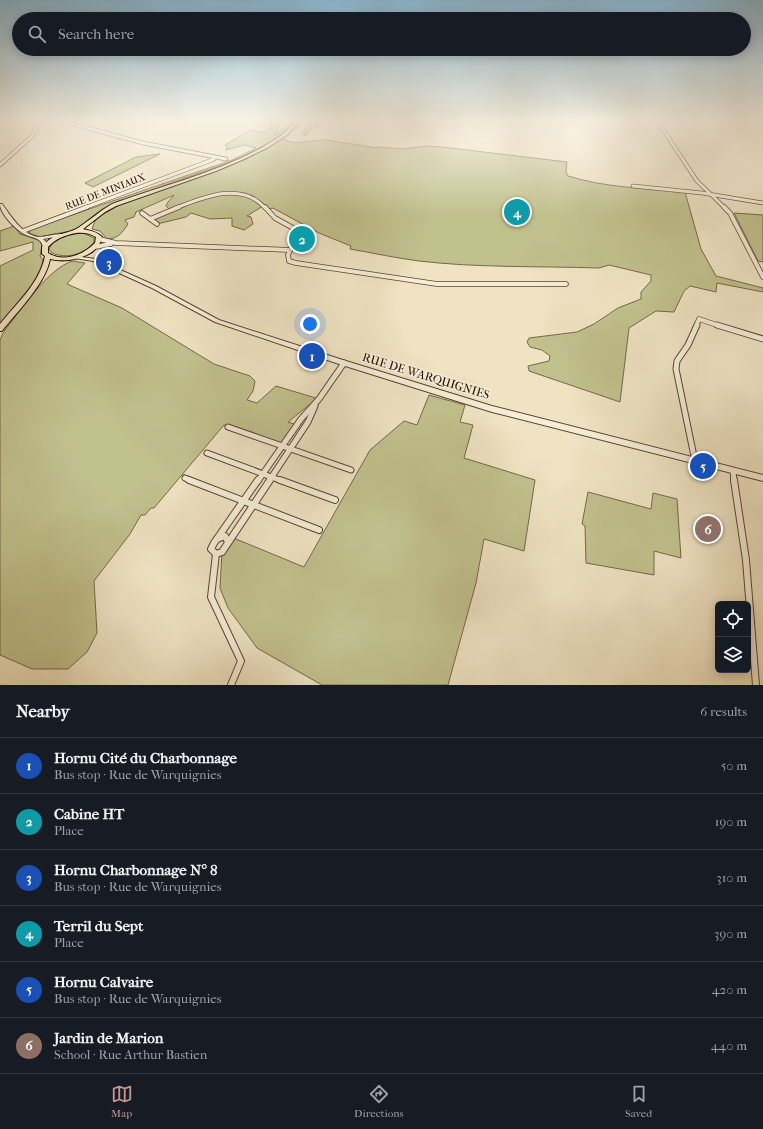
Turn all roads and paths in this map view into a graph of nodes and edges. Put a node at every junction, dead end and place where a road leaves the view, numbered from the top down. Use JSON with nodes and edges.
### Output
{"nodes":[{"id":1,"x":16,"y":151,"type":"edge"},
{"id":2,"x":183,"y":151,"type":"edge"},
{"id":3,"x":259,"y":151,"type":"edge"},
{"id":4,"x":677,"y":151,"type":"edge"},
{"id":5,"x":213,"y":157,"type":"junction"},
{"id":6,"x":226,"y":159,"type":"dead end"},
{"id":7,"x":0,"y":165,"type":"edge"},
{"id":8,"x":633,"y":186,"type":"dead end"},
{"id":9,"x":710,"y":195,"type":"junction"},
{"id":10,"x":763,"y":203,"type":"edge"},
{"id":11,"x":0,"y":205,"type":"edge"},
{"id":12,"x":142,"y":213,"type":"dead end"},
{"id":13,"x":150,"y":219,"type":"junction"},
{"id":14,"x":90,"y":222,"type":"junction"},
{"id":15,"x":157,"y":224,"type":"dead end"},
{"id":16,"x":23,"y":232,"type":"junction"},
{"id":17,"x":74,"y":232,"type":"junction"},
{"id":18,"x":91,"y":232,"type":"junction"},
{"id":19,"x":62,"y":235,"type":"junction"},
{"id":20,"x":39,"y":238,"type":"junction"},
{"id":21,"x":99,"y":239,"type":"junction"},
{"id":22,"x":116,"y":243,"type":"junction"},
{"id":23,"x":45,"y":247,"type":"junction"},
{"id":24,"x":93,"y":249,"type":"junction"},
{"id":25,"x":290,"y":250,"type":"junction"},
{"id":26,"x":48,"y":256,"type":"junction"},
{"id":27,"x":76,"y":257,"type":"junction"},
{"id":28,"x":63,"y":259,"type":"junction"},
{"id":29,"x":94,"y":260,"type":"junction"},
{"id":30,"x":44,"y":269,"type":"junction"},
{"id":31,"x":763,"y":277,"type":"edge"},
{"id":32,"x":566,"y":284,"type":"dead end"},
{"id":33,"x":0,"y":329,"type":"edge"},
{"id":34,"x":763,"y":339,"type":"edge"},
{"id":35,"x":344,"y":363,"type":"junction"},
{"id":36,"x":319,"y":399,"type":"junction"},
{"id":37,"x":228,"y":427,"type":"dead end"},
{"id":38,"x":283,"y":446,"type":"junction"},
{"id":39,"x":290,"y":448,"type":"junction"},
{"id":40,"x":207,"y":453,"type":"dead end"},
{"id":41,"x":695,"y":461,"type":"junction"},
{"id":42,"x":350,"y":470,"type":"dead end"},
{"id":43,"x":733,"y":471,"type":"junction"},
{"id":44,"x":264,"y":474,"type":"junction"},
{"id":45,"x":271,"y":477,"type":"junction"},
{"id":46,"x":185,"y":478,"type":"dead end"},
{"id":47,"x":763,"y":478,"type":"edge"},
{"id":48,"x":335,"y":500,"type":"dead end"},
{"id":49,"x":245,"y":501,"type":"junction"},
{"id":50,"x":253,"y":504,"type":"junction"},
{"id":51,"x":319,"y":530,"type":"dead end"},
{"id":52,"x":215,"y":542,"type":"junction"},
{"id":53,"x":228,"y":542,"type":"junction"},
{"id":54,"x":216,"y":554,"type":"junction"},
{"id":55,"x":231,"y":685,"type":"edge"},
{"id":56,"x":756,"y":685,"type":"edge"}],
"edges":[{"from":1,"to":7,"type":"street"},
{"from":2,"to":5,"type":"street"},
{"from":3,"to":14,"type":"main road"},
{"from":4,"to":9,"type":"street"},
{"from":5,"to":6,"type":"street"},
{"from":5,"to":16,"type":"street","name":"RUE DE MINIAUX"},
{"from":8,"to":9,"type":"street"},
{"from":9,"to":10,"type":"street"},
{"from":9,"to":31,"type":"street"},
{"from":11,"to":16,"type":"street"},
{"from":12,"to":13,"type":"street"},
{"from":13,"to":15,"type":"street"},
{"from":13,"to":25,"type":"street"},
{"from":14,"to":17,"type":"main road"},
{"from":14,"to":18,"type":"main road"},
{"from":16,"to":20,"type":"street"},
{"from":17,"to":18,"type":"main road"},
{"from":17,"to":19,"type":"main road"},
{"from":18,"to":21,"type":"main road"},
{"from":19,"to":20,"type":"street"},
{"from":19,"to":23,"type":"main road"},
{"from":20,"to":23,"type":"street"},
{"from":21,"to":22,"type":"street"},
{"from":21,"to":24,"type":"main road"},
{"from":22,"to":24,"type":"street"},
{"from":22,"to":25,"type":"street"},
{"from":23,"to":26,"type":"main road"},
{"from":24,"to":27,"type":"main road"},
{"from":24,"to":29,"type":"street"},
{"from":25,"to":32,"type":"street"},
{"from":26,"to":28,"type":"main road"},
{"from":26,"to":30,"type":"main road"},
{"from":27,"to":28,"type":"main road"},
{"from":27,"to":29,"type":"street","name":"RUE DE WARQUIGNIES"},
{"from":28,"to":30,"type":"main road"},
{"from":29,"to":35,"type":"street","name":"RUE DE WARQUIGNIES"},
{"from":30,"to":33,"type":"main road"},
{"from":34,"to":41,"type":"street"},
{"from":35,"to":36,"type":"street"},
{"from":35,"to":41,"type":"street","name":"RUE DE WARQUIGNIES"},
{"from":36,"to":38,"type":"street"},
{"from":36,"to":39,"type":"street"},
{"from":37,"to":38,"type":"street"},
{"from":38,"to":39,"type":"street"},
{"from":38,"to":44,"type":"street"},
{"from":39,"to":42,"type":"street"},
{"from":39,"to":45,"type":"street"},
{"from":40,"to":44,"type":"street"},
{"from":41,"to":43,"type":"street","name":"RUE DE WARQUIGNIES"},
{"from":43,"to":47,"type":"street","name":"RUE DE WARQUIGNIES"},
{"from":43,"to":56,"type":"street"},
{"from":44,"to":45,"type":"street"},
{"from":44,"to":49,"type":"street"},
{"from":45,"to":48,"type":"street"},
{"from":45,"to":50,"type":"street"},
{"from":46,"to":49,"type":"street"},
{"from":49,"to":50,"type":"street"},
{"from":49,"to":52,"type":"street"},
{"from":50,"to":51,"type":"street"},
{"from":50,"to":53,"type":"street"},
{"from":52,"to":53,"type":"street"},
{"from":52,"to":54,"type":"street"},
{"from":53,"to":54,"type":"street"},
{"from":54,"to":55,"type":"street"}]}
